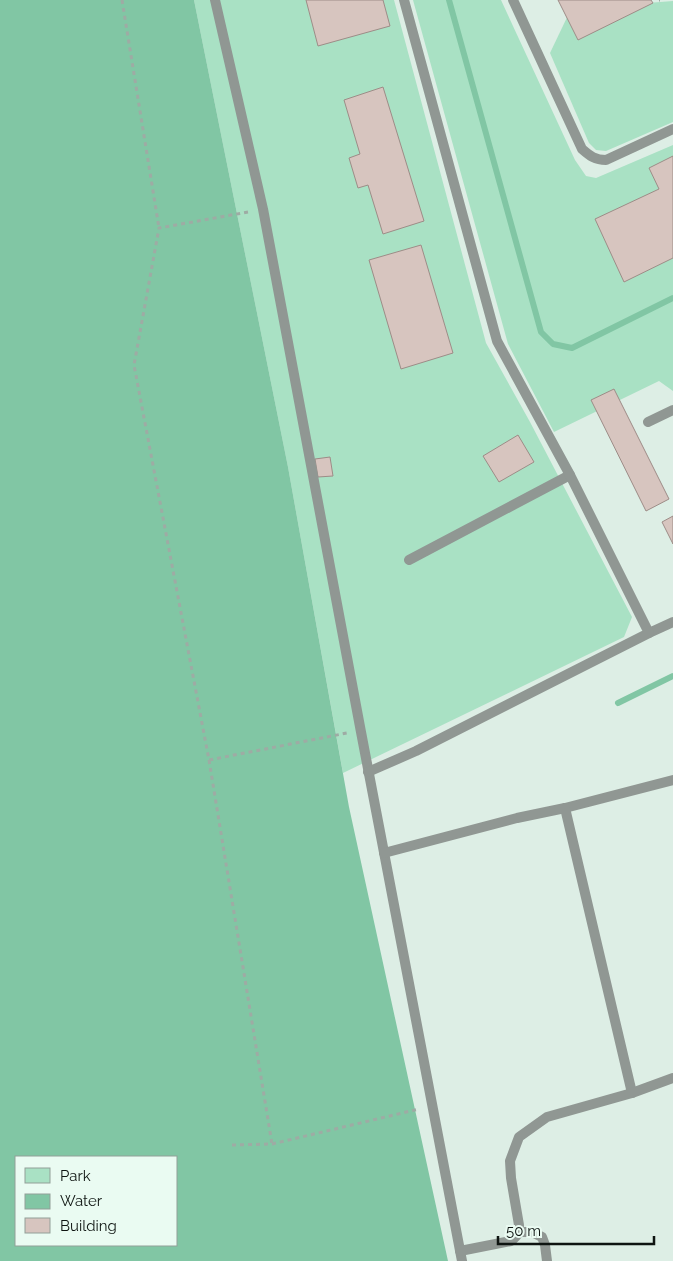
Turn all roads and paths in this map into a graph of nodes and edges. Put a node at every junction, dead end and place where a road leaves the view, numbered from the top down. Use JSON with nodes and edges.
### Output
{"nodes":[{"id":1,"x":122,"y":0,"type":"edge"},
{"id":2,"x":215,"y":0,"type":"edge"},
{"id":3,"x":404,"y":0,"type":"edge"},
{"id":4,"x":513,"y":0,"type":"edge"},
{"id":5,"x":673,"y":129,"type":"edge"},
{"id":6,"x":263,"y":209,"type":"junction"},
{"id":7,"x":159,"y":228,"type":"junction"},
{"id":8,"x":673,"y":410,"type":"edge"},
{"id":9,"x":648,"y":422,"type":"dead end"},
{"id":10,"x":570,"y":475,"type":"junction"},
{"id":11,"x":409,"y":560,"type":"dead end"},
{"id":12,"x":673,"y":622,"type":"edge"},
{"id":13,"x":649,"y":633,"type":"junction"},
{"id":14,"x":361,"y":732,"type":"junction"},
{"id":15,"x":209,"y":760,"type":"junction"},
{"id":16,"x":368,"y":772,"type":"junction"},
{"id":17,"x":673,"y":780,"type":"edge"},
{"id":18,"x":565,"y":808,"type":"junction"},
{"id":19,"x":384,"y":853,"type":"junction"},
{"id":20,"x":673,"y":1078,"type":"edge"},
{"id":21,"x":632,"y":1093,"type":"junction"},
{"id":22,"x":420,"y":1109,"type":"dead end"},
{"id":23,"x":272,"y":1144,"type":"junction"},
{"id":24,"x":232,"y":1145,"type":"dead end"},
{"id":25,"x":519,"y":1232,"type":"junction"},
{"id":26,"x":461,"y":1256,"type":"edge"},
{"id":27,"x":547,"y":1261,"type":"edge"}],
"edges":[{"from":1,"to":7,"type":"path"},
{"from":2,"to":6,"type":"lane"},
{"from":3,"to":10,"type":"lane"},
{"from":4,"to":5,"type":"lane"},
{"from":6,"to":7,"type":"path"},
{"from":6,"to":14,"type":"lane"},
{"from":7,"to":15,"type":"path"},
{"from":8,"to":9,"type":"lane"},
{"from":10,"to":11,"type":"lane"},
{"from":10,"to":13,"type":"lane"},
{"from":12,"to":13,"type":"lane"},
{"from":13,"to":16,"type":"lane"},
{"from":14,"to":15,"type":"path"},
{"from":14,"to":16,"type":"lane"},
{"from":15,"to":23,"type":"path"},
{"from":16,"to":19,"type":"lane"},
{"from":17,"to":18,"type":"lane"},
{"from":18,"to":19,"type":"lane"},
{"from":18,"to":21,"type":"lane"},
{"from":19,"to":26,"type":"lane"},
{"from":20,"to":21,"type":"lane"},
{"from":21,"to":25,"type":"lane"},
{"from":22,"to":23,"type":"path"},
{"from":23,"to":24,"type":"path"},
{"from":25,"to":26,"type":"lane"},
{"from":25,"to":27,"type":"lane"}]}
